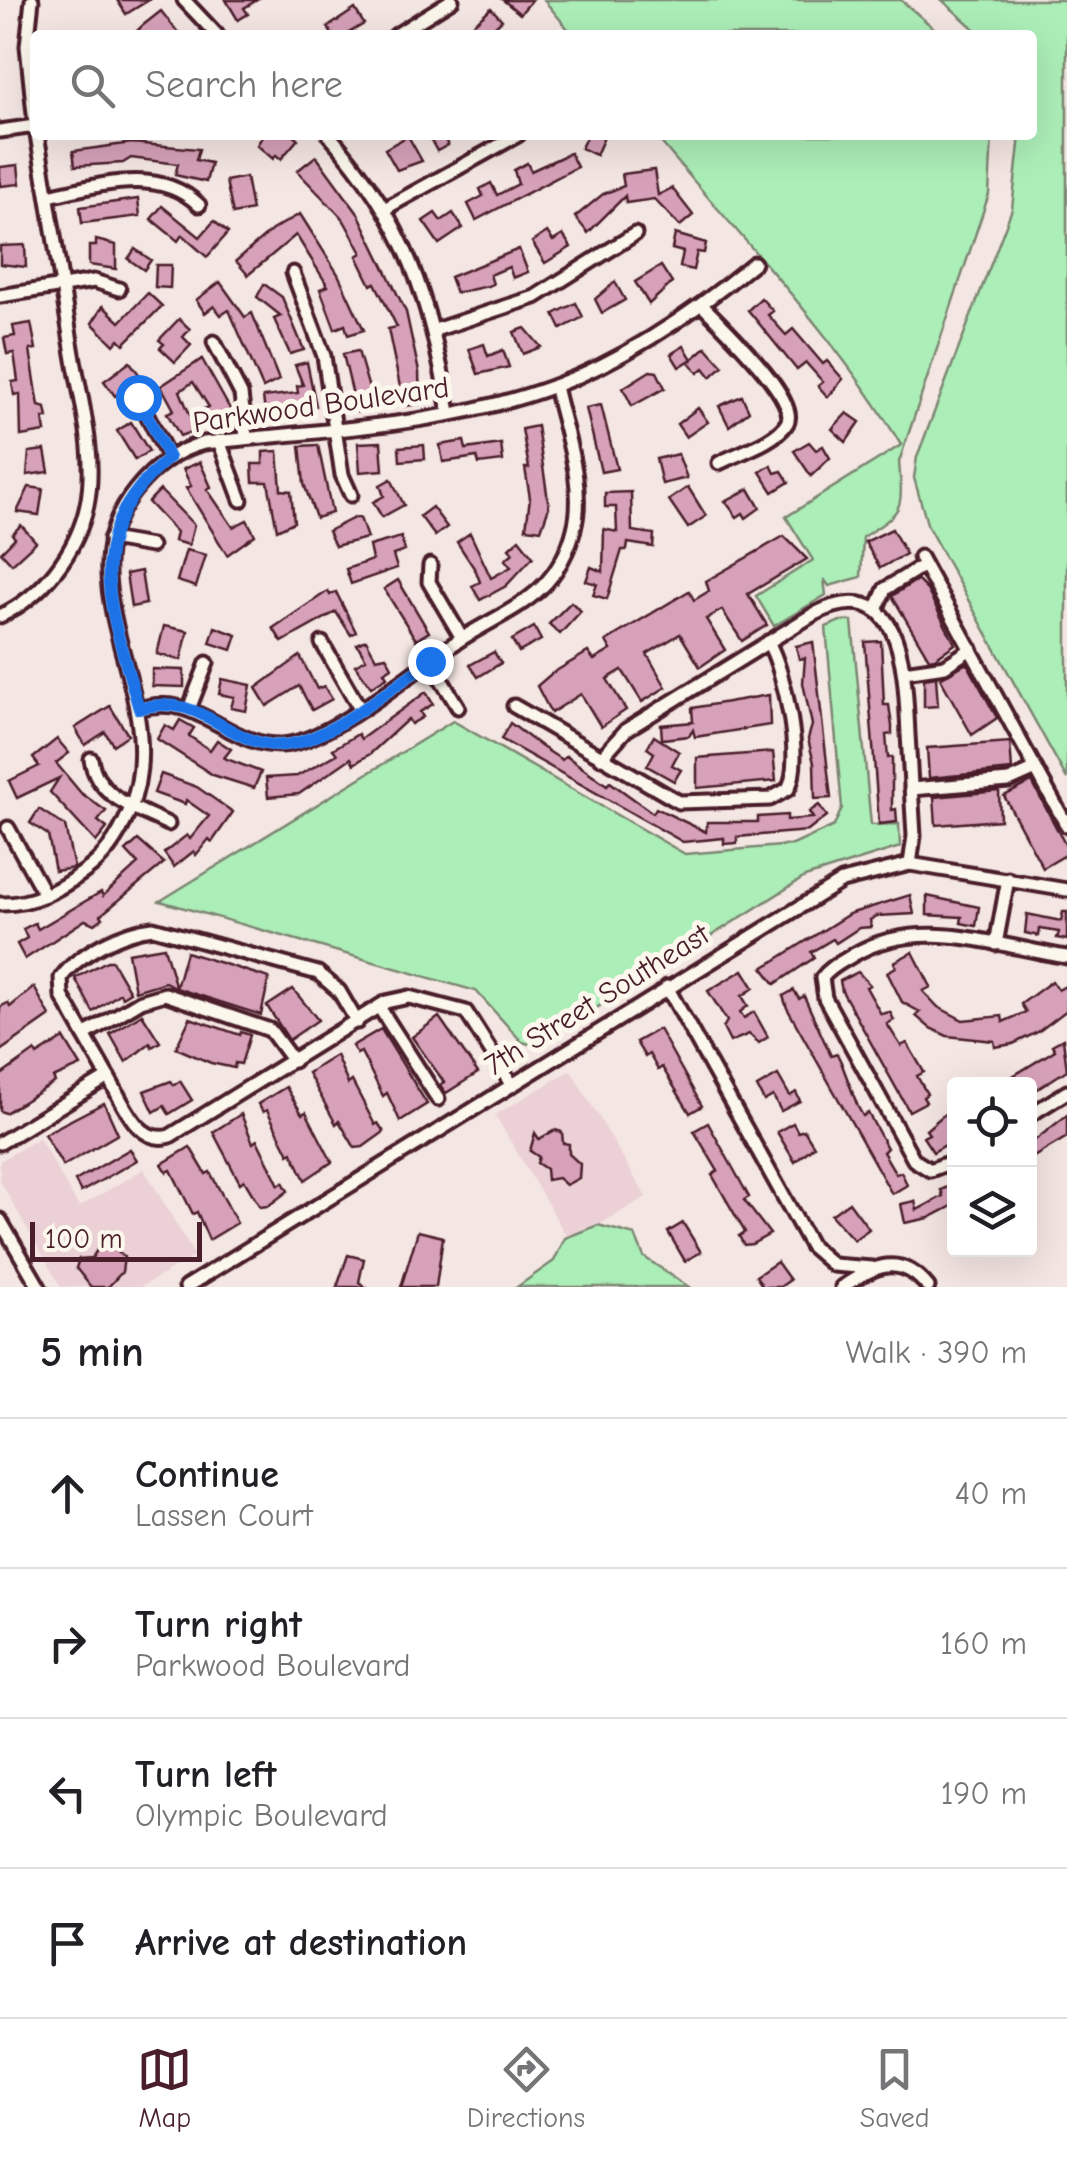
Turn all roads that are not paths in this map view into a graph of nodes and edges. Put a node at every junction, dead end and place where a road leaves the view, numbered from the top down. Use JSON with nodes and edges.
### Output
{"nodes":[{"id":1,"x":32,"y":0,"type":"edge"},
{"id":2,"x":184,"y":0,"type":"edge"},
{"id":3,"x":452,"y":0,"type":"edge"},
{"id":4,"x":212,"y":30,"type":"edge"},
{"id":5,"x":404,"y":30,"type":"edge"},
{"id":6,"x":30,"y":76,"type":"edge"},
{"id":7,"x":30,"y":126,"type":"edge"},
{"id":8,"x":0,"y":131,"type":"edge"},
{"id":9,"x":38,"y":140,"type":"edge"},
{"id":10,"x":333,"y":140,"type":"edge"},
{"id":11,"x":509,"y":140,"type":"edge"},
{"id":12,"x":48,"y":196,"type":"junction"},
{"id":13,"x":199,"y":205,"type":"dead end"},
{"id":14,"x":386,"y":208,"type":"junction"},
{"id":15,"x":636,"y":234,"type":"dead end"},
{"id":16,"x":754,"y":263,"type":"dead end"},
{"id":17,"x":293,"y":273,"type":"dead end"},
{"id":18,"x":62,"y":285,"type":"junction"},
{"id":19,"x":119,"y":288,"type":"dead end"},
{"id":20,"x":0,"y":296,"type":"edge"},
{"id":21,"x":702,"y":304,"type":"junction"},
{"id":22,"x":435,"y":330,"type":"junction"},
{"id":23,"x":214,"y":342,"type":"dead end"},
{"id":24,"x":555,"y":386,"type":"junction"},
{"id":25,"x":138,"y":397,"type":"dead end"},
{"id":26,"x":449,"y":413,"type":"junction"},
{"id":27,"x":336,"y":426,"type":"junction"},
{"id":28,"x":246,"y":437,"type":"junction"},
{"id":29,"x":219,"y":441,"type":"junction"},
{"id":30,"x":169,"y":458,"type":"junction"},
{"id":31,"x":719,"y":462,"type":"dead end"},
{"id":32,"x":350,"y":495,"type":"dead end"},
{"id":33,"x":241,"y":500,"type":"dead end"},
{"id":34,"x":110,"y":539,"type":"junction"},
{"id":35,"x":151,"y":546,"type":"dead end"},
{"id":36,"x":430,"y":565,"type":"dead end"},
{"id":37,"x":872,"y":608,"type":"junction"},
{"id":38,"x":0,"y":616,"type":"edge"},
{"id":39,"x":462,"y":638,"type":"junction"},
{"id":40,"x":768,"y":642,"type":"junction"},
{"id":41,"x":322,"y":643,"type":"dead end"},
{"id":42,"x":971,"y":650,"type":"junction"},
{"id":43,"x":430,"y":661,"type":"junction"},
{"id":44,"x":207,"y":663,"type":"dead end"},
{"id":45,"x":904,"y":672,"type":"junction"},
{"id":46,"x":514,"y":706,"type":"dead end"},
{"id":47,"x":458,"y":707,"type":"dead end"},
{"id":48,"x":360,"y":708,"type":"junction"},
{"id":49,"x":139,"y":709,"type":"junction"},
{"id":50,"x":189,"y":709,"type":"junction"},
{"id":51,"x":602,"y":758,"type":"junction"},
{"id":52,"x":91,"y":759,"type":"dead end"},
{"id":53,"x":1036,"y":768,"type":"junction"},
{"id":54,"x":911,"y":789,"type":"junction"},
{"id":55,"x":132,"y":805,"type":"junction"},
{"id":56,"x":168,"y":824,"type":"dead end"},
{"id":57,"x":1067,"y":826,"type":"edge"},
{"id":58,"x":8,"y":828,"type":"dead end"},
{"id":59,"x":910,"y":864,"type":"junction"},
{"id":60,"x":1008,"y":879,"type":"junction"},
{"id":61,"x":1067,"y":890,"type":"edge"},
{"id":62,"x":45,"y":895,"type":"junction"},
{"id":63,"x":0,"y":904,"type":"edge"},
{"id":64,"x":996,"y":944,"type":"junction"},
{"id":65,"x":1067,"y":958,"type":"edge"},
{"id":66,"x":667,"y":986,"type":"junction"},
{"id":67,"x":379,"y":1007,"type":"junction"},
{"id":68,"x":356,"y":1022,"type":"junction"},
{"id":69,"x":84,"y":1035,"type":"junction"},
{"id":70,"x":293,"y":1061,"type":"junction"},
{"id":71,"x":108,"y":1077,"type":"junction"},
{"id":72,"x":511,"y":1083,"type":"junction"},
{"id":73,"x":1067,"y":1092,"type":"edge"},
{"id":74,"x":438,"y":1100,"type":"dead end"},
{"id":75,"x":1037,"y":1111,"type":"edge"},
{"id":76,"x":0,"y":1142,"type":"edge"},
{"id":77,"x":947,"y":1164,"type":"edge"},
{"id":78,"x":0,"y":1220,"type":"edge"},
{"id":79,"x":872,"y":1268,"type":"junction"},
{"id":80,"x":38,"y":1287,"type":"edge"},
{"id":81,"x":186,"y":1287,"type":"edge"},
{"id":82,"x":842,"y":1287,"type":"edge"},
{"id":83,"x":928,"y":1287,"type":"edge"}],
"edges":[{"from":1,"to":6,"type":"street"},
{"from":2,"to":4,"type":"street"},
{"from":3,"to":5,"type":"street"},
{"from":7,"to":8,"type":"street"},
{"from":9,"to":12,"type":"street"},
{"from":10,"to":14,"type":"street"},
{"from":11,"to":14,"type":"street"},
{"from":12,"to":13,"type":"street"},
{"from":12,"to":18,"type":"street"},
{"from":14,"to":22,"type":"street"},
{"from":15,"to":22,"type":"street"},
{"from":16,"to":21,"type":"street","name":"Parkwood Boulevard"},
{"from":17,"to":27,"type":"street"},
{"from":18,"to":19,"type":"street"},
{"from":18,"to":20,"type":"street"},
{"from":18,"to":38,"type":"street"},
{"from":21,"to":24,"type":"street","name":"Parkwood Boulevard"},
{"from":21,"to":31,"type":"street"},
{"from":22,"to":26,"type":"street"},
{"from":23,"to":28,"type":"street"},
{"from":24,"to":26,"type":"street","name":"Parkwood Boulevard"},
{"from":24,"to":39,"type":"street"},
{"from":25,"to":30,"type":"street"},
{"from":26,"to":27,"type":"street","name":"Parkwood Boulevard"},
{"from":27,"to":28,"type":"street","name":"Parkwood Boulevard"},
{"from":27,"to":32,"type":"street"},
{"from":28,"to":29,"type":"street","name":"Parkwood Boulevard"},
{"from":29,"to":30,"type":"street","name":"Parkwood Boulevard"},
{"from":29,"to":33,"type":"street"},
{"from":30,"to":34,"type":"street","name":"Parkwood Boulevard"},
{"from":34,"to":35,"type":"street"},
{"from":34,"to":49,"type":"street","name":"Parkwood Boulevard"},
{"from":36,"to":39,"type":"street"},
{"from":37,"to":40,"type":"street"},
{"from":37,"to":42,"type":"street"},
{"from":37,"to":45,"type":"street"},
{"from":39,"to":43,"type":"street"},
{"from":40,"to":51,"type":"street"},
{"from":40,"to":51,"type":"street"},
{"from":41,"to":48,"type":"street"},
{"from":42,"to":45,"type":"street"},
{"from":42,"to":53,"type":"street"},
{"from":43,"to":47,"type":"street"},
{"from":43,"to":48,"type":"street"},
{"from":44,"to":50,"type":"street"},
{"from":45,"to":54,"type":"street"},
{"from":46,"to":51,"type":"street"},
{"from":48,"to":50,"type":"street"},
{"from":49,"to":50,"type":"street"},
{"from":49,"to":55,"type":"street","name":"Parkwood Boulevard"},
{"from":52,"to":55,"type":"street"},
{"from":53,"to":54,"type":"street"},
{"from":53,"to":57,"type":"street"},
{"from":54,"to":59,"type":"street"},
{"from":55,"to":56,"type":"street"},
{"from":55,"to":62,"type":"street","name":"Parkwood Boulevard"},
{"from":58,"to":62,"type":"street"},
{"from":59,"to":60,"type":"street","name":"7th Street Southeast"},
{"from":59,"to":66,"type":"street","name":"7th Street Southeast"},
{"from":60,"to":61,"type":"street","name":"7th Street Southeast"},
{"from":60,"to":64,"type":"street"},
{"from":62,"to":63,"type":"street","name":"Parkwood Boulevard"},
{"from":64,"to":65,"type":"street"},
{"from":64,"to":77,"type":"street"},
{"from":66,"to":72,"type":"street","name":"7th Street Southeast"},
{"from":66,"to":79,"type":"street"},
{"from":67,"to":68,"type":"street"},
{"from":67,"to":72,"type":"street"},
{"from":67,"to":74,"type":"street"},
{"from":68,"to":69,"type":"street"},
{"from":68,"to":70,"type":"street"},
{"from":69,"to":70,"type":"street"},
{"from":69,"to":71,"type":"street"},
{"from":70,"to":71,"type":"street"},
{"from":71,"to":76,"type":"street"},
{"from":72,"to":81,"type":"street","name":"7th Street Southeast"},
{"from":73,"to":75,"type":"street"},
{"from":78,"to":80,"type":"street"},
{"from":79,"to":82,"type":"street"},
{"from":79,"to":83,"type":"street"}]}
